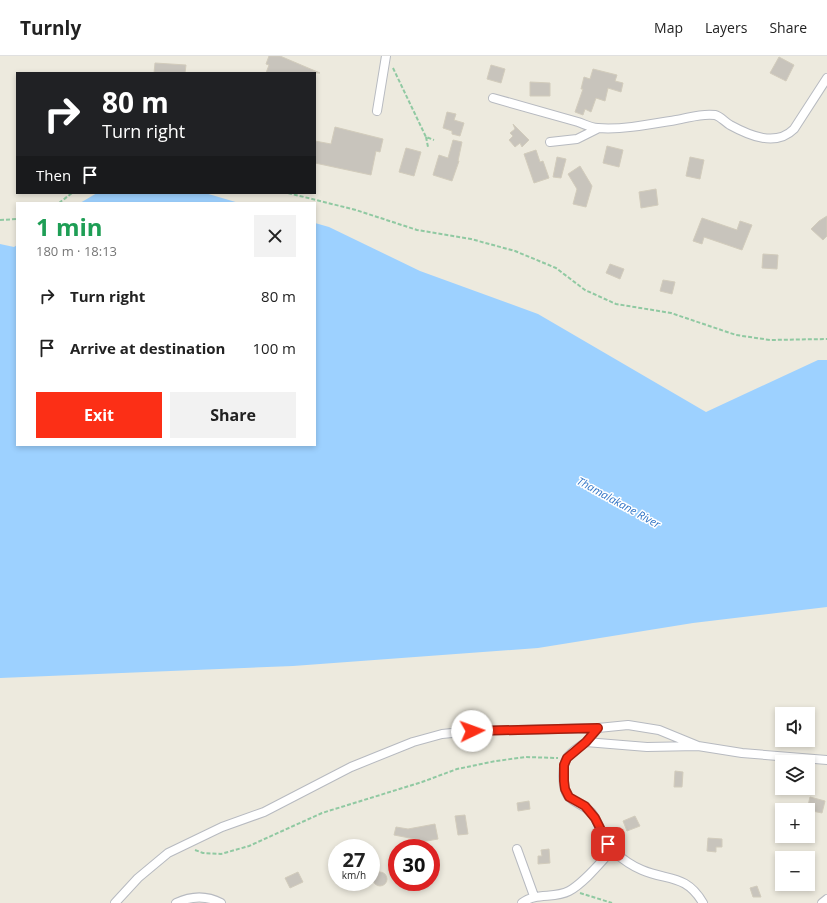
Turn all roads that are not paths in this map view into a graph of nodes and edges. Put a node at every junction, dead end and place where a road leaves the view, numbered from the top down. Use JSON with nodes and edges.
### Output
{"nodes":[{"id":1,"x":388,"y":59,"type":"edge"},
{"id":2,"x":827,"y":78,"type":"edge"},
{"id":3,"x":493,"y":98,"type":"dead end"},
{"id":4,"x":376,"y":110,"type":"dead end"},
{"id":5,"x":596,"y":128,"type":"junction"},
{"id":6,"x":550,"y":142,"type":"dead end"},
{"id":7,"x":598,"y":728,"type":"junction"},
{"id":8,"x":586,"y":742,"type":"junction"},
{"id":9,"x":698,"y":746,"type":"junction"},
{"id":10,"x":827,"y":760,"type":"edge"},
{"id":11,"x":517,"y":849,"type":"dead end"},
{"id":12,"x":612,"y":850,"type":"junction"},
{"id":13,"x":534,"y":896,"type":"junction"},
{"id":14,"x":827,"y":899,"type":"edge"},
{"id":15,"x":115,"y":903,"type":"edge"},
{"id":16,"x":176,"y":903,"type":"edge"},
{"id":17,"x":220,"y":903,"type":"edge"},
{"id":18,"x":522,"y":903,"type":"edge"},
{"id":19,"x":703,"y":903,"type":"edge"},
{"id":20,"x":822,"y":903,"type":"edge"}],
"edges":[{"from":1,"to":4,"type":"street"},
{"from":2,"to":5,"type":"street"},
{"from":3,"to":5,"type":"street"},
{"from":5,"to":6,"type":"street"},
{"from":7,"to":8,"type":"street"},
{"from":7,"to":9,"type":"street"},
{"from":7,"to":15,"type":"street"},
{"from":8,"to":9,"type":"street"},
{"from":8,"to":12,"type":"street"},
{"from":9,"to":10,"type":"street"},
{"from":11,"to":13,"type":"street"},
{"from":12,"to":13,"type":"street"},
{"from":12,"to":19,"type":"street"},
{"from":13,"to":18,"type":"street"},
{"from":14,"to":20,"type":"street"},
{"from":16,"to":17,"type":"street"}]}
